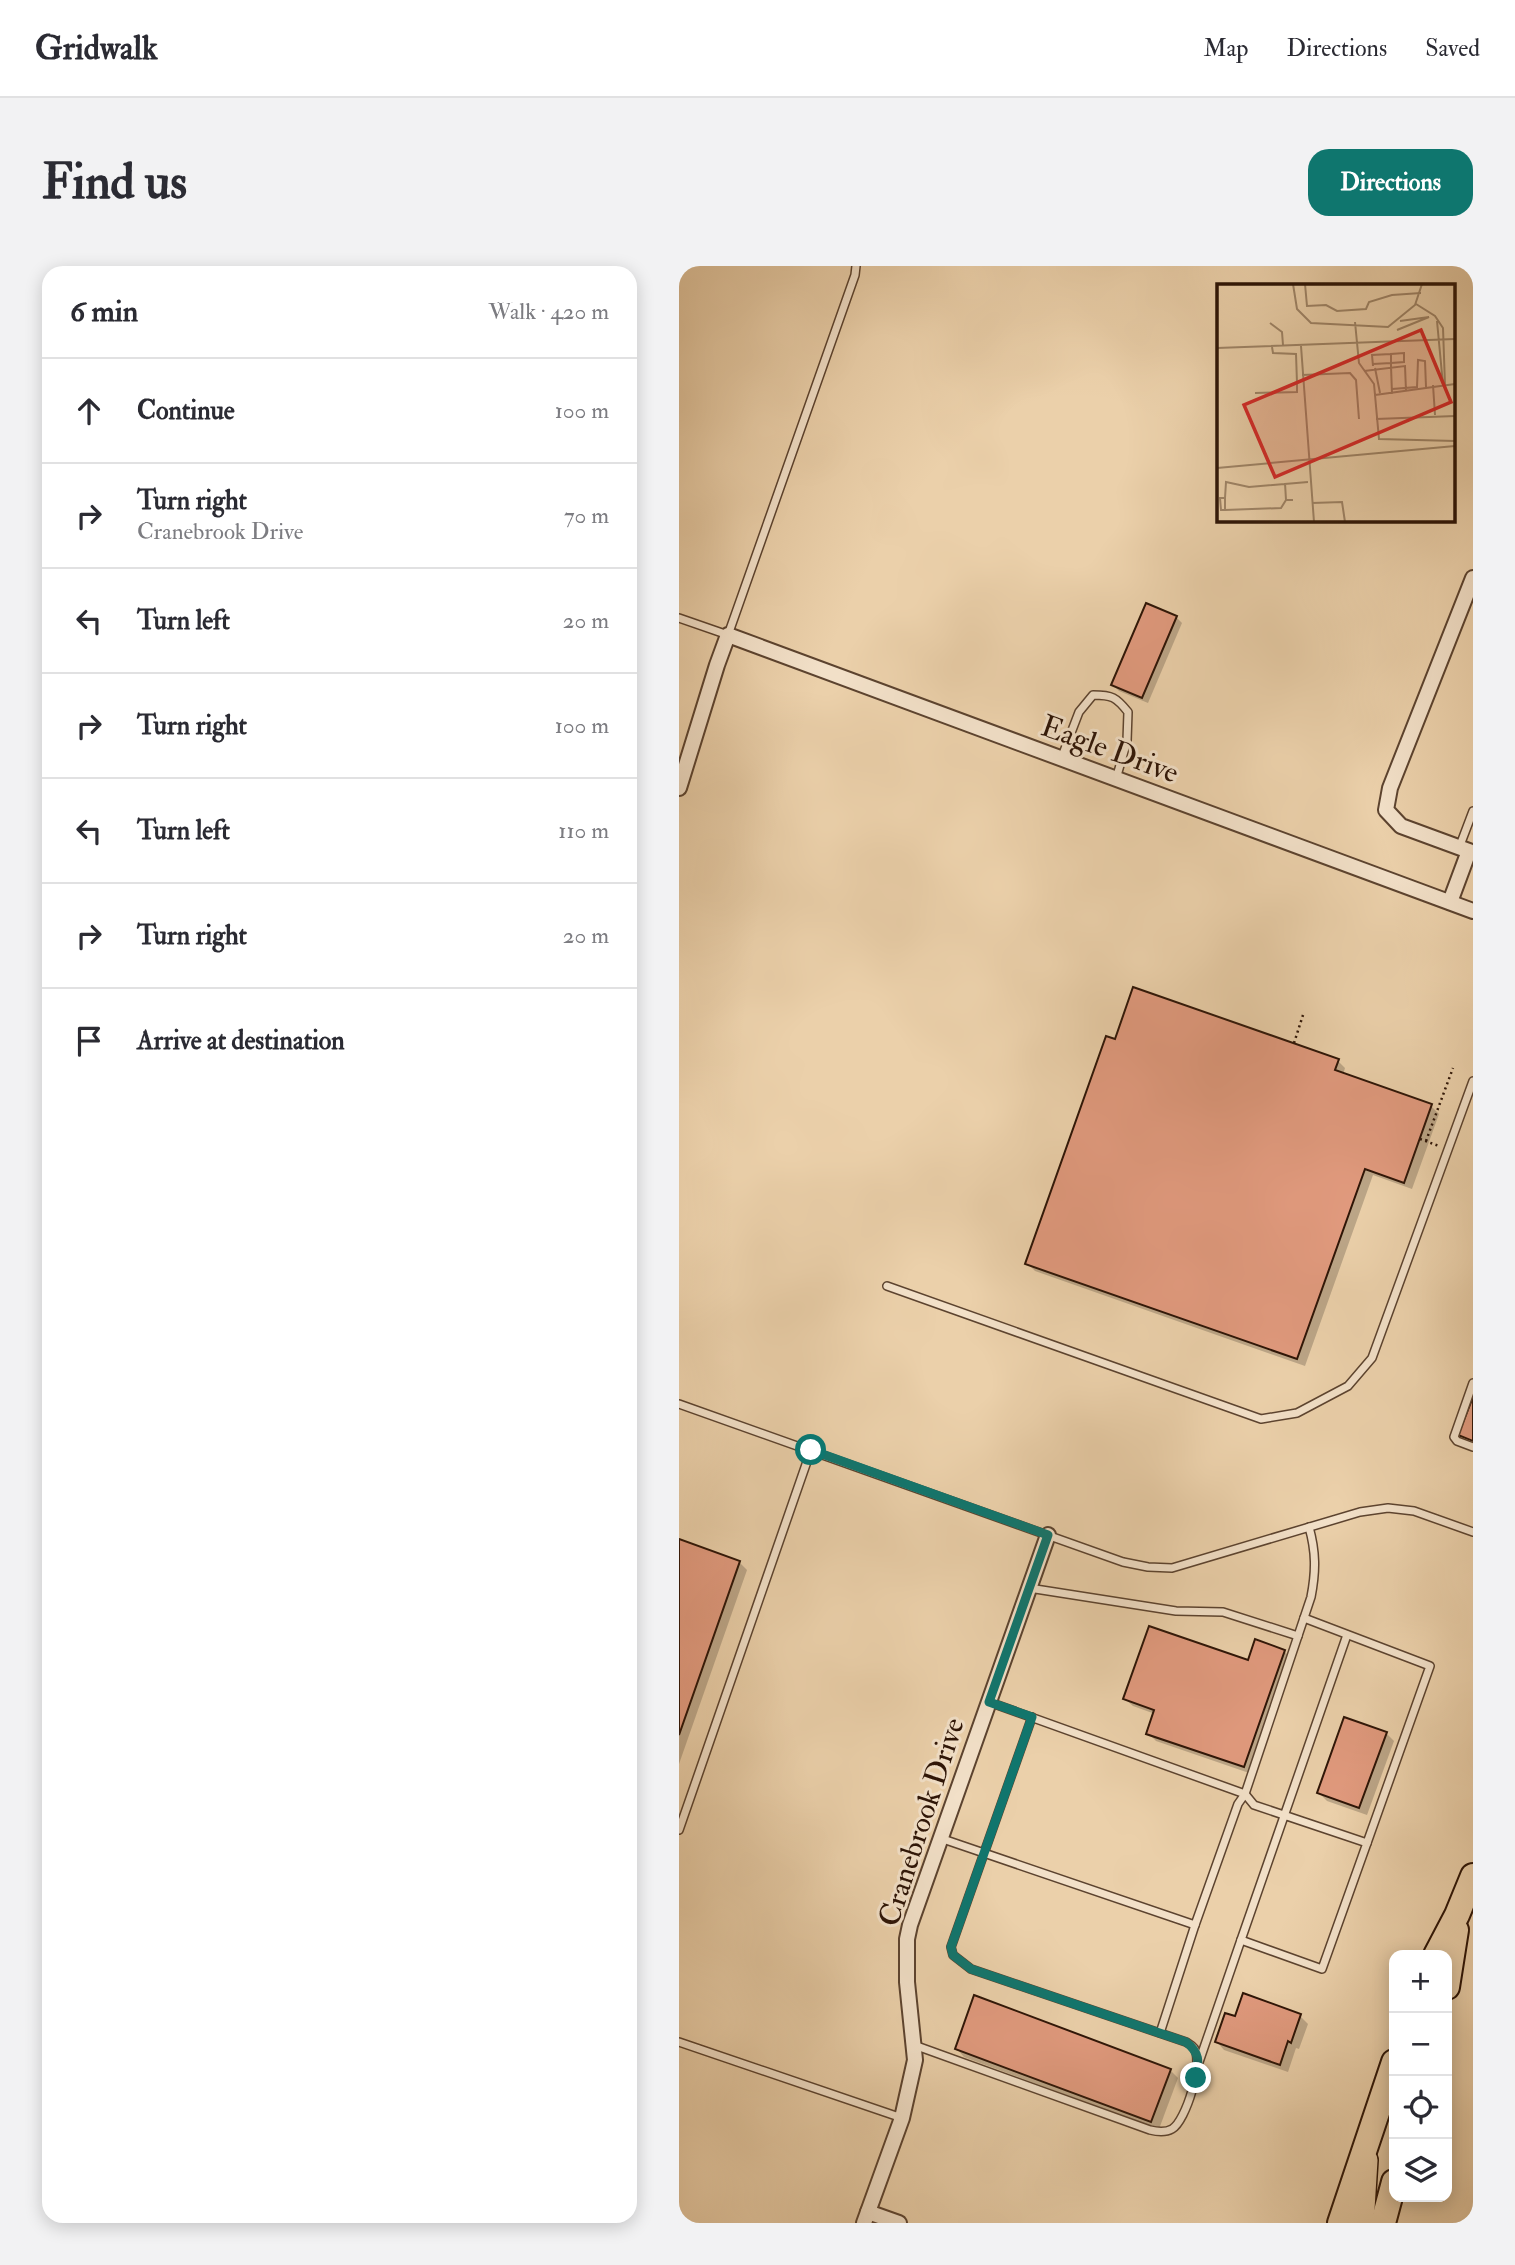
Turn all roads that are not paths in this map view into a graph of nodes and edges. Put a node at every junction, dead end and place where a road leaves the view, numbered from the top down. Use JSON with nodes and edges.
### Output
{"nodes":[{"id":1,"x":856,"y":266,"type":"edge"},
{"id":2,"x":1473,"y":578,"type":"edge"},
{"id":3,"x":679,"y":618,"type":"edge"},
{"id":4,"x":729,"y":635,"type":"junction"},
{"id":5,"x":1061,"y":760,"type":"junction"},
{"id":6,"x":1116,"y":780,"type":"junction"},
{"id":7,"x":679,"y":788,"type":"edge"},
{"id":8,"x":1473,"y":811,"type":"edge"},
{"id":9,"x":1467,"y":851,"type":"edge"},
{"id":10,"x":1450,"y":902,"type":"junction"},
{"id":11,"x":1473,"y":911,"type":"edge"},
{"id":12,"x":1473,"y":1081,"type":"edge"},
{"id":13,"x":887,"y":1286,"type":"dead end"},
{"id":14,"x":1473,"y":1383,"type":"edge"},
{"id":15,"x":679,"y":1404,"type":"edge"},
{"id":16,"x":1473,"y":1447,"type":"edge"},
{"id":17,"x":811,"y":1450,"type":"junction"},
{"id":18,"x":1309,"y":1527,"type":"junction"},
{"id":19,"x":1473,"y":1532,"type":"edge"},
{"id":20,"x":1048,"y":1535,"type":"junction"},
{"id":21,"x":1029,"y":1588,"type":"junction"},
{"id":22,"x":1304,"y":1618,"type":"junction"},
{"id":23,"x":1347,"y":1635,"type":"junction"},
{"id":24,"x":1298,"y":1636,"type":"junction"},
{"id":25,"x":989,"y":1702,"type":"junction"},
{"id":26,"x":1032,"y":1717,"type":"junction"},
{"id":27,"x":1245,"y":1794,"type":"junction"},
{"id":28,"x":1285,"y":1815,"type":"junction"},
{"id":29,"x":679,"y":1829,"type":"edge"},
{"id":30,"x":940,"y":1838,"type":"junction"},
{"id":31,"x":1367,"y":1843,"type":"junction"},
{"id":32,"x":983,"y":1853,"type":"junction"},
{"id":33,"x":1473,"y":1876,"type":"edge"},
{"id":34,"x":1457,"y":1915,"type":"junction"},
{"id":35,"x":1195,"y":1926,"type":"junction"},
{"id":36,"x":1241,"y":1940,"type":"junction"},
{"id":37,"x":1439,"y":1950,"type":"edge"},
{"id":38,"x":1452,"y":1951,"type":"edge"},
{"id":39,"x":1160,"y":2033,"type":"junction"},
{"id":40,"x":679,"y":2042,"type":"edge"},
{"id":41,"x":914,"y":2045,"type":"junction"},
{"id":42,"x":1198,"y":2063,"type":"junction"},
{"id":43,"x":1389,"y":2076,"type":"edge"},
{"id":44,"x":902,"y":2118,"type":"junction"},
{"id":45,"x":1367,"y":2140,"type":"junction"},
{"id":46,"x":1389,"y":2201,"type":"edge"},
{"id":47,"x":866,"y":2218,"type":"edge"},
{"id":48,"x":899,"y":2223,"type":"edge"},
{"id":49,"x":1340,"y":2223,"type":"edge"},
{"id":50,"x":1360,"y":2223,"type":"edge"},
{"id":51,"x":1383,"y":2223,"type":"edge"}],
"edges":[{"from":1,"to":4,"type":"lane"},
{"from":2,"to":9,"type":"street"},
{"from":3,"to":4,"type":"lane"},
{"from":4,"to":5,"type":"street","name":"Eagle Drive"},
{"from":4,"to":7,"type":"street"},
{"from":5,"to":6,"type":"street","name":"Eagle Drive"},
{"from":5,"to":6,"type":"lane"},
{"from":6,"to":10,"type":"street","name":"Eagle Drive"},
{"from":8,"to":9,"type":"lane"},
{"from":9,"to":10,"type":"street"},
{"from":10,"to":11,"type":"street","name":"Eagle Drive"},
{"from":12,"to":13,"type":"lane"},
{"from":14,"to":16,"type":"lane"},
{"from":15,"to":17,"type":"lane"},
{"from":17,"to":20,"type":"lane"},
{"from":17,"to":29,"type":"lane"},
{"from":18,"to":19,"type":"lane"},
{"from":18,"to":20,"type":"lane"},
{"from":18,"to":22,"type":"lane"},
{"from":20,"to":21,"type":"street","name":"Cranebrook Drive"},
{"from":21,"to":24,"type":"lane"},
{"from":21,"to":25,"type":"street","name":"Cranebrook Drive"},
{"from":22,"to":23,"type":"lane"},
{"from":22,"to":24,"type":"lane"},
{"from":23,"to":28,"type":"lane"},
{"from":23,"to":31,"type":"lane"},
{"from":24,"to":27,"type":"lane"},
{"from":25,"to":26,"type":"lane"},
{"from":25,"to":30,"type":"street","name":"Cranebrook Drive"},
{"from":26,"to":27,"type":"lane"},
{"from":26,"to":32,"type":"lane"},
{"from":27,"to":28,"type":"lane"},
{"from":27,"to":35,"type":"lane"},
{"from":28,"to":31,"type":"lane"},
{"from":28,"to":36,"type":"lane"},
{"from":30,"to":32,"type":"lane"},
{"from":30,"to":41,"type":"street","name":"Cranebrook Drive"},
{"from":31,"to":36,"type":"lane"},
{"from":32,"to":35,"type":"lane"},
{"from":32,"to":39,"type":"lane"},
{"from":33,"to":34,"type":"highway"},
{"from":34,"to":37,"type":"highway"},
{"from":34,"to":38,"type":"highway"},
{"from":35,"to":39,"type":"lane"},
{"from":36,"to":42,"type":"lane"},
{"from":39,"to":42,"type":"lane"},
{"from":40,"to":44,"type":"lane"},
{"from":41,"to":42,"type":"lane"},
{"from":41,"to":44,"type":"street","name":"Cranebrook Drive"},
{"from":43,"to":45,"type":"highway"},
{"from":44,"to":47,"type":"street","name":"Cranebrook Drive"},
{"from":45,"to":49,"type":"highway"},
{"from":45,"to":50,"type":"main road"},
{"from":46,"to":51,"type":"highway"},
{"from":47,"to":48,"type":"street","name":"Cranebrook Drive"}]}
